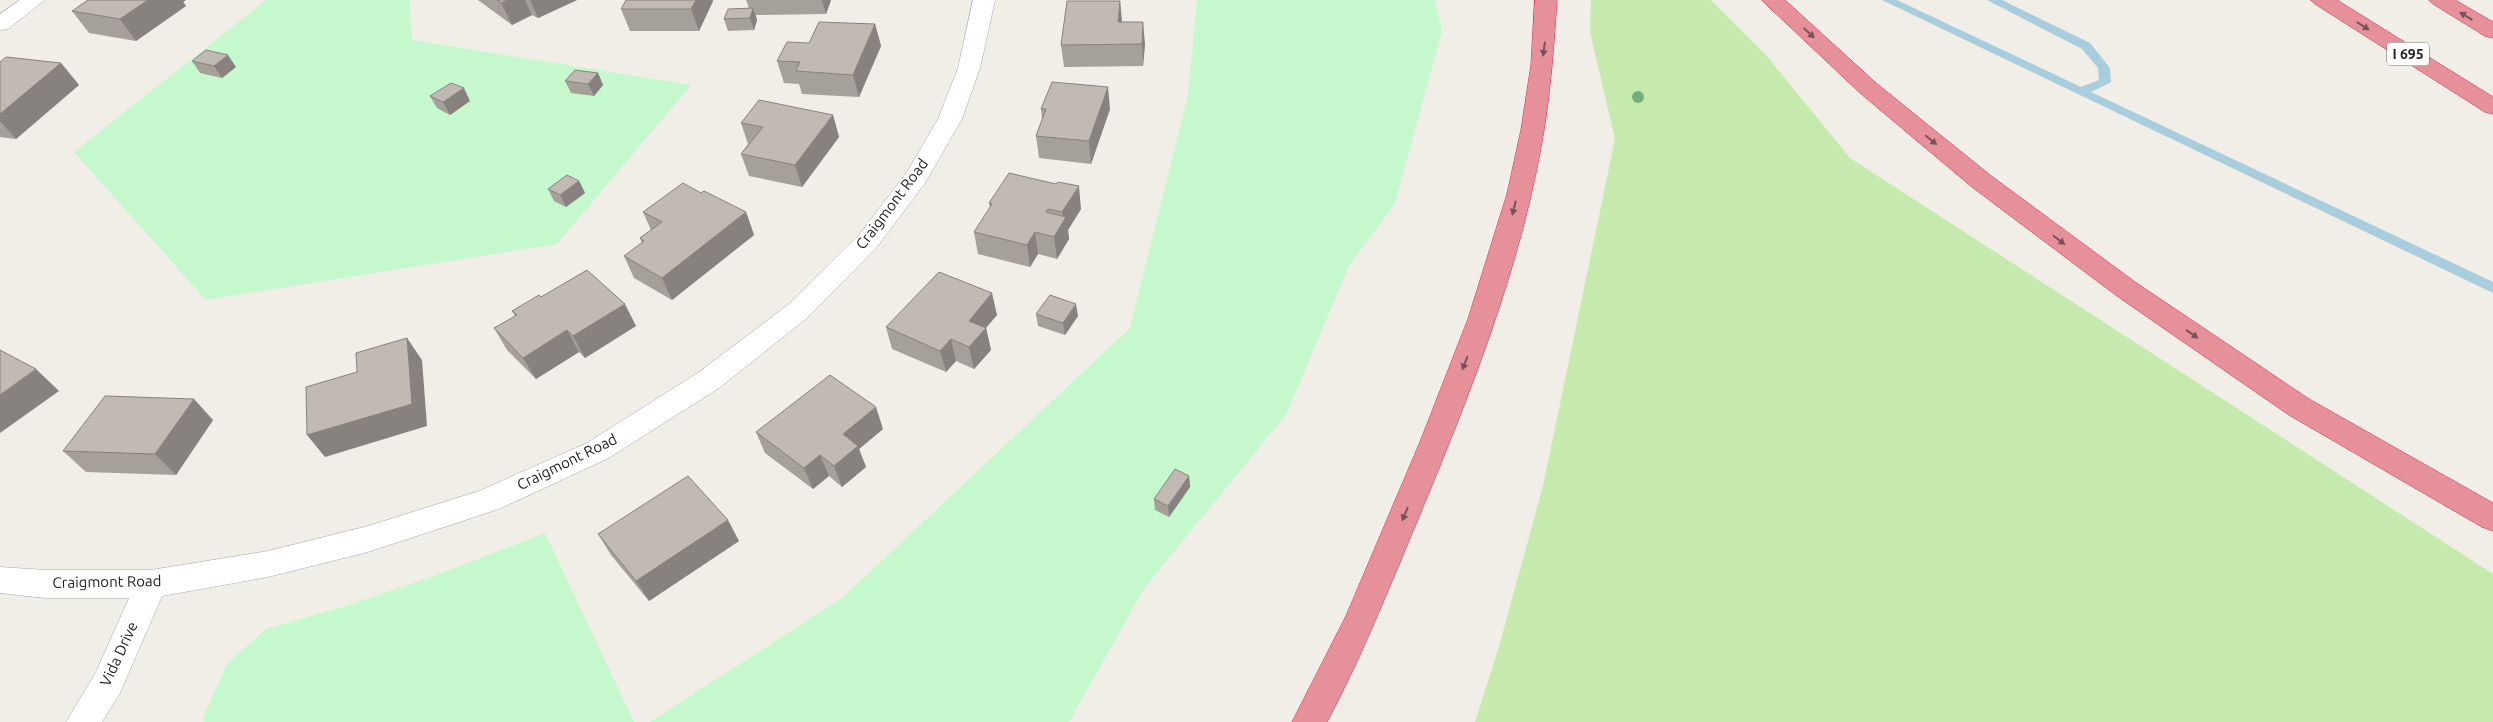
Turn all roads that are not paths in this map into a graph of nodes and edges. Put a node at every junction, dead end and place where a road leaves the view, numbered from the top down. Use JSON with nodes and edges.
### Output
{"nodes":[{"id":1,"x":32,"y":0,"type":"edge"},
{"id":2,"x":984,"y":0,"type":"edge"},
{"id":3,"x":1546,"y":0,"type":"edge"},
{"id":4,"x":1773,"y":0,"type":"edge"},
{"id":5,"x":2322,"y":0,"type":"edge"},
{"id":6,"x":2440,"y":0,"type":"edge"},
{"id":7,"x":0,"y":24,"type":"edge"},
{"id":8,"x":2493,"y":32,"type":"edge"},
{"id":9,"x":2493,"y":107,"type":"edge"},
{"id":10,"x":2493,"y":518,"type":"edge"},
{"id":11,"x":0,"y":580,"type":"edge"},
{"id":12,"x":151,"y":584,"type":"junction"},
{"id":13,"x":83,"y":722,"type":"edge"},
{"id":14,"x":1309,"y":722,"type":"edge"}],
"edges":[{"from":1,"to":7,"type":"street"},
{"from":2,"to":12,"type":"street","name":"Craigmont Road"},
{"from":3,"to":14,"type":"highway","one_way":true},
{"from":4,"to":10,"type":"highway","one_way":true},
{"from":5,"to":9,"type":"highway","number":"I 695","one_way":true},
{"from":8,"to":6,"type":"highway","one_way":true},
{"from":11,"to":12,"type":"street","name":"Craigmont Road"},
{"from":12,"to":13,"type":"street","name":"Vida Drive"}]}
